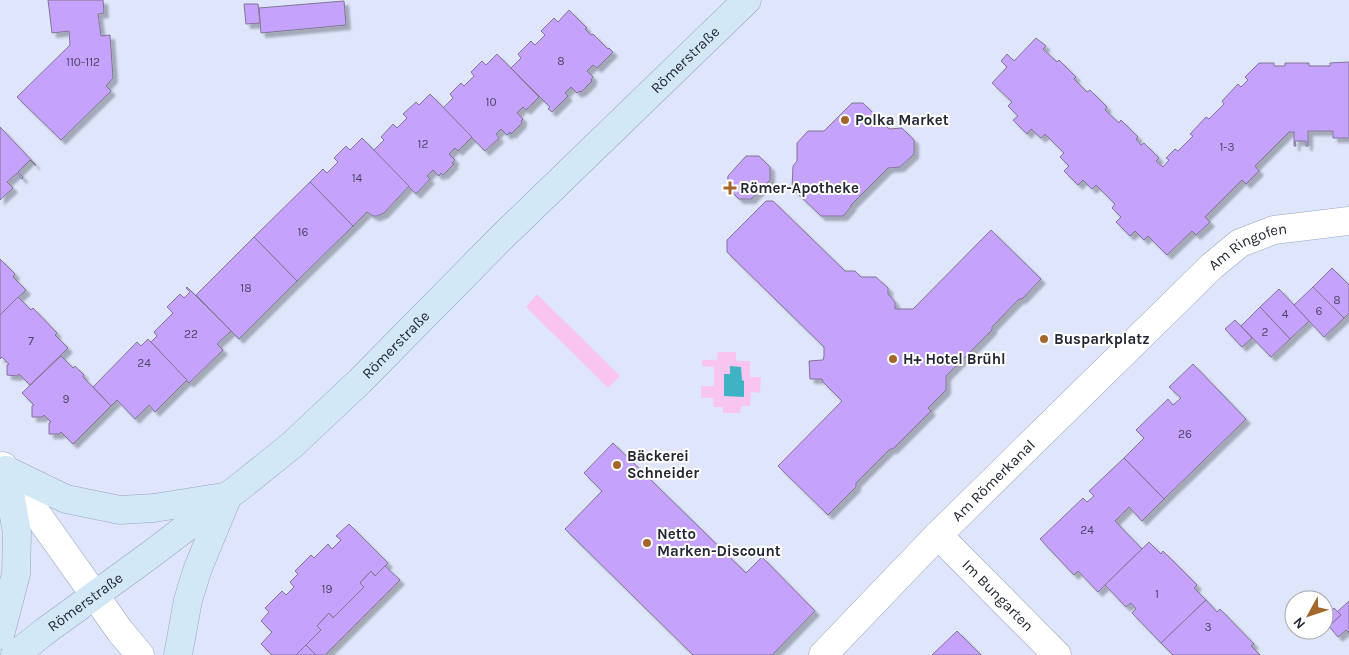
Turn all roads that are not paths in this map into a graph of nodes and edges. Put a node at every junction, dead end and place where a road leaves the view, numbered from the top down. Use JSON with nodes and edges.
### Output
{"nodes":[{"id":1,"x":738,"y":4,"type":"edge"},
{"id":2,"x":1349,"y":221,"type":"edge"},
{"id":3,"x":1167,"y":310,"type":"joint"},
{"id":4,"x":3,"y":466,"type":"edge"},
{"id":5,"x":227,"y":496,"type":"junction"},
{"id":6,"x":938,"y":535,"type":"junction"},
{"id":7,"x":96,"y":596,"type":"junction"},
{"id":8,"x":0,"y":635,"type":"edge"},
{"id":9,"x":15,"y":655,"type":"edge"},
{"id":10,"x":140,"y":655,"type":"edge"},
{"id":11,"x":178,"y":655,"type":"edge"},
{"id":12,"x":823,"y":655,"type":"edge"},
{"id":13,"x":1057,"y":655,"type":"edge"}],
"edges":[{"from":1,"to":5,"type":"main road","name":"Römerstraße"},
{"from":2,"to":3,"type":"street","name":"Am Ringofen"},
{"from":3,"to":6,"type":"street","name":"Am Römerkanal"},
{"from":4,"to":5,"type":"main road"},
{"from":4,"to":7,"type":"street"},
{"from":4,"to":8,"type":"main road"},
{"from":5,"to":7,"type":"main road","name":"Römerstraße"},
{"from":5,"to":11,"type":"main road"},
{"from":6,"to":12,"type":"street","name":"Am Römerkanal"},
{"from":6,"to":13,"type":"street","name":"Im Bungarten"},
{"from":7,"to":9,"type":"main road","name":"Römerstraße"},
{"from":7,"to":10,"type":"street"}]}
